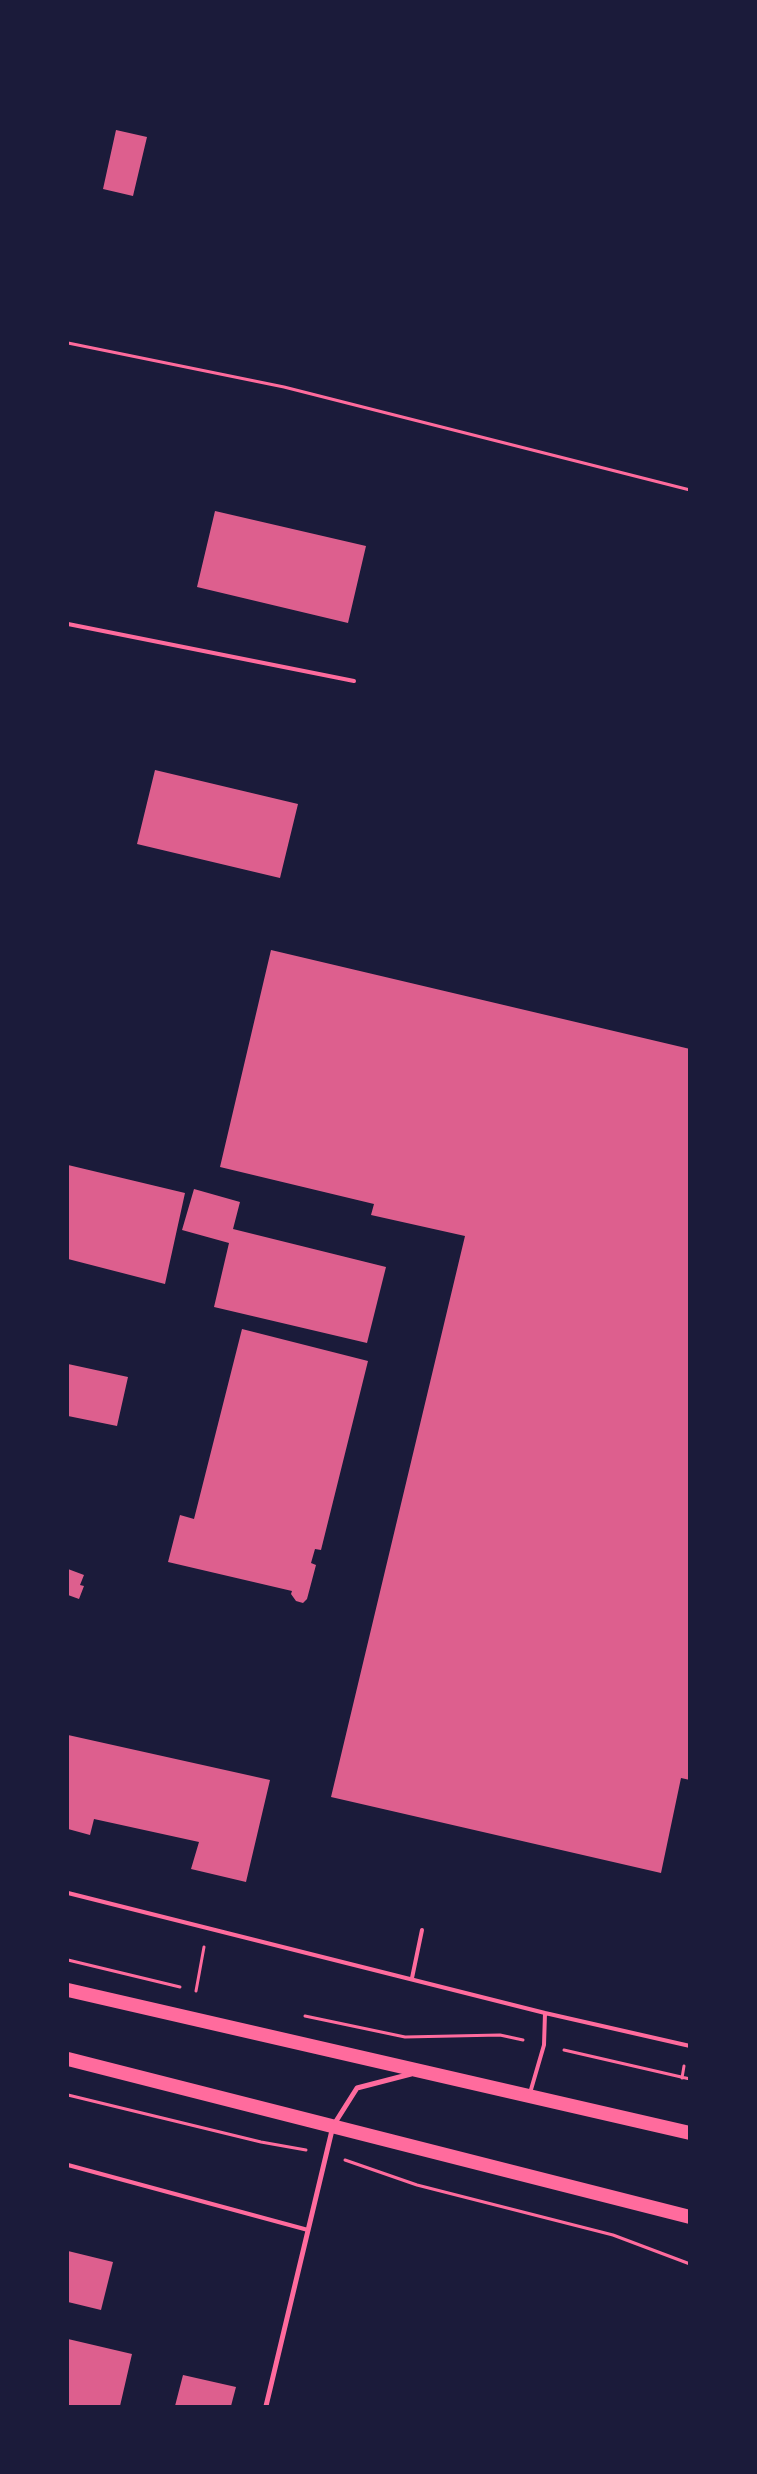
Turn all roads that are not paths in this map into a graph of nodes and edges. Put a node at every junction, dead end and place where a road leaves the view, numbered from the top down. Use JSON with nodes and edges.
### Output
{"nodes":[{"id":1,"x":68,"y":624,"type":"edge"},
{"id":2,"x":354,"y":681,"type":"dead end"},
{"id":3,"x":68,"y":1893,"type":"edge"},
{"id":4,"x":422,"y":1930,"type":"dead end"},
{"id":5,"x":412,"y":1978,"type":"junction"},
{"id":6,"x":68,"y":1990,"type":"edge"},
{"id":7,"x":545,"y":2014,"type":"junction"},
{"id":8,"x":690,"y":2046,"type":"edge"},
{"id":9,"x":68,"y":2059,"type":"edge"},
{"id":10,"x":417,"y":2072,"type":"junction"},
{"id":11,"x":528,"y":2098,"type":"junction"},
{"id":12,"x":333,"y":2126,"type":"junction"},
{"id":13,"x":690,"y":2134,"type":"edge"},
{"id":14,"x":68,"y":2165,"type":"edge"},
{"id":15,"x":690,"y":2217,"type":"edge"},
{"id":16,"x":308,"y":2230,"type":"junction"},
{"id":17,"x":266,"y":2406,"type":"edge"}],
"edges":[{"from":1,"to":2,"type":"lane"},
{"from":3,"to":5,"type":"lane"},
{"from":4,"to":5,"type":"lane"},
{"from":5,"to":7,"type":"lane"},
{"from":6,"to":10,"type":"highway"},
{"from":7,"to":8,"type":"lane"},
{"from":7,"to":11,"type":"lane"},
{"from":9,"to":12,"type":"highway"},
{"from":10,"to":11,"type":"highway"},
{"from":10,"to":12,"type":"street"},
{"from":11,"to":13,"type":"highway"},
{"from":12,"to":15,"type":"highway"},
{"from":12,"to":16,"type":"street"},
{"from":14,"to":16,"type":"lane"},
{"from":16,"to":17,"type":"street"}]}
